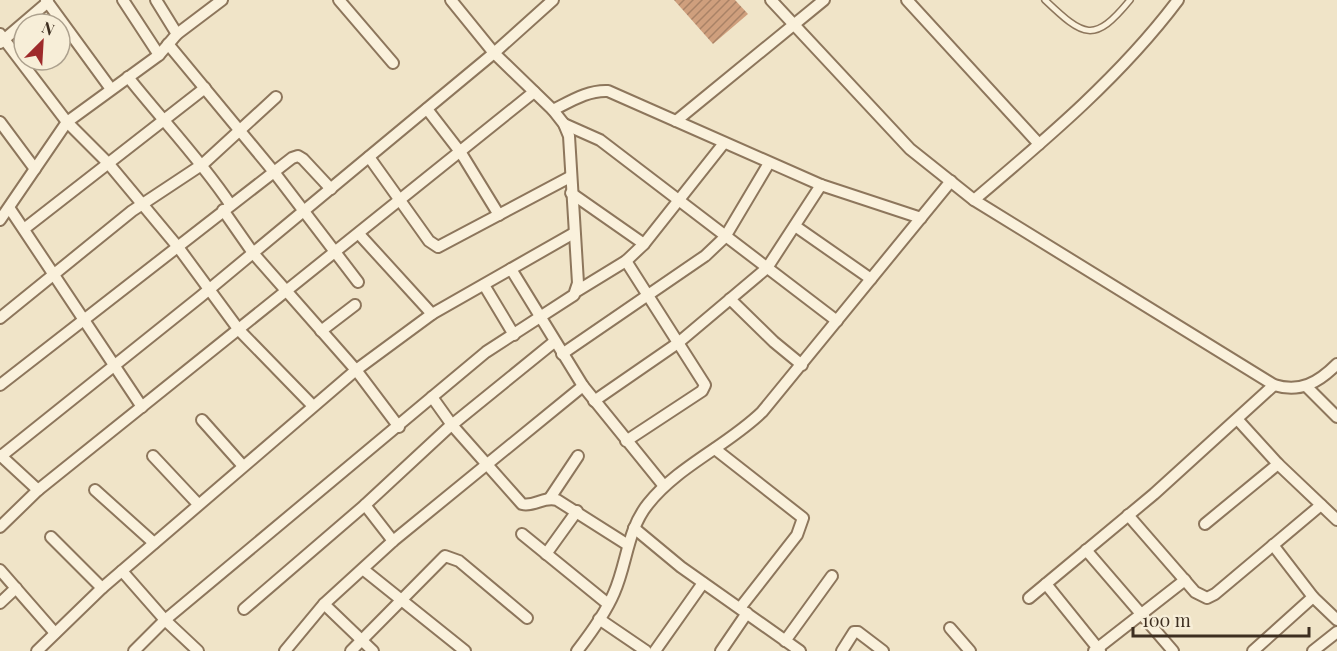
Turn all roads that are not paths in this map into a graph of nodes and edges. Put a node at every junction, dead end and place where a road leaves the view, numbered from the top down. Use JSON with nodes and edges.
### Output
{"nodes":[{"id":1,"x":123,"y":0,"type":"edge"},
{"id":2,"x":156,"y":0,"type":"edge"},
{"id":3,"x":222,"y":0,"type":"edge"},
{"id":4,"x":339,"y":0,"type":"edge"},
{"id":5,"x":451,"y":0,"type":"edge"},
{"id":6,"x":553,"y":0,"type":"edge"},
{"id":7,"x":771,"y":0,"type":"edge"},
{"id":8,"x":824,"y":0,"type":"edge"},
{"id":9,"x":907,"y":0,"type":"edge"},
{"id":10,"x":1045,"y":0,"type":"edge"},
{"id":11,"x":1130,"y":0,"type":"edge"},
{"id":12,"x":1178,"y":0,"type":"edge"},
{"id":13,"x":47,"y":1,"type":"edge"},
{"id":14,"x":794,"y":24,"type":"junction"},
{"id":15,"x":177,"y":34,"type":"junction"},
{"id":16,"x":1,"y":39,"type":"edge"},
{"id":17,"x":168,"y":44,"type":"junction"},
{"id":18,"x":494,"y":53,"type":"junction"},
{"id":19,"x":159,"y":55,"type":"junction"},
{"id":20,"x":393,"y":63,"type":"dead end"},
{"id":21,"x":128,"y":77,"type":"junction"},
{"id":22,"x":206,"y":88,"type":"junction"},
{"id":23,"x":111,"y":89,"type":"junction"},
{"id":24,"x":534,"y":92,"type":"junction"},
{"id":25,"x":276,"y":97,"type":"dead end"},
{"id":26,"x":427,"y":109,"type":"junction"},
{"id":27,"x":553,"y":110,"type":"junction"},
{"id":28,"x":164,"y":121,"type":"junction"},
{"id":29,"x":676,"y":121,"type":"junction"},
{"id":30,"x":0,"y":122,"type":"edge"},
{"id":31,"x":67,"y":122,"type":"junction"},
{"id":32,"x":564,"y":124,"type":"junction"},
{"id":33,"x":240,"y":130,"type":"junction"},
{"id":34,"x":724,"y":143,"type":"junction"},
{"id":35,"x":1039,"y":144,"type":"junction"},
{"id":36,"x":461,"y":153,"type":"junction"},
{"id":37,"x":369,"y":157,"type":"junction"},
{"id":38,"x":108,"y":163,"type":"junction"},
{"id":39,"x":769,"y":163,"type":"junction"},
{"id":40,"x":203,"y":164,"type":"junction"},
{"id":41,"x":35,"y":169,"type":"junction"},
{"id":42,"x":274,"y":172,"type":"junction"},
{"id":43,"x":570,"y":177,"type":"junction"},
{"id":44,"x":951,"y":181,"type":"junction"},
{"id":45,"x":821,"y":185,"type":"junction"},
{"id":46,"x":331,"y":189,"type":"junction"},
{"id":47,"x":571,"y":193,"type":"junction"},
{"id":48,"x":402,"y":200,"type":"junction"},
{"id":49,"x":974,"y":200,"type":"junction"},
{"id":50,"x":680,"y":202,"type":"junction"},
{"id":51,"x":142,"y":203,"type":"junction"},
{"id":52,"x":227,"y":207,"type":"junction"},
{"id":53,"x":10,"y":209,"type":"junction"},
{"id":54,"x":304,"y":211,"type":"junction"},
{"id":55,"x":499,"y":215,"type":"junction"},
{"id":56,"x":921,"y":218,"type":"junction"},
{"id":57,"x":0,"y":220,"type":"edge"},
{"id":58,"x":795,"y":226,"type":"junction"},
{"id":59,"x":24,"y":229,"type":"junction"},
{"id":60,"x":574,"y":233,"type":"junction"},
{"id":61,"x":359,"y":234,"type":"junction"},
{"id":62,"x":725,"y":237,"type":"junction"},
{"id":63,"x":644,"y":244,"type":"junction"},
{"id":64,"x":178,"y":247,"type":"junction"},
{"id":65,"x":253,"y":253,"type":"junction"},
{"id":66,"x":335,"y":253,"type":"junction"},
{"id":67,"x":626,"y":261,"type":"junction"},
{"id":68,"x":767,"y":268,"type":"junction"},
{"id":69,"x":511,"y":269,"type":"junction"},
{"id":70,"x":52,"y":274,"type":"junction"},
{"id":71,"x":871,"y":279,"type":"junction"},
{"id":72,"x":358,"y":282,"type":"dead end"},
{"id":73,"x":484,"y":285,"type":"junction"},
{"id":74,"x":211,"y":288,"type":"junction"},
{"id":75,"x":287,"y":291,"type":"junction"},
{"id":76,"x":577,"y":291,"type":"junction"},
{"id":77,"x":648,"y":297,"type":"junction"},
{"id":78,"x":730,"y":299,"type":"junction"},
{"id":79,"x":355,"y":305,"type":"dead end"},
{"id":80,"x":432,"y":314,"type":"junction"},
{"id":81,"x":0,"y":318,"type":"edge"},
{"id":82,"x":539,"y":319,"type":"junction"},
{"id":83,"x":82,"y":320,"type":"junction"},
{"id":84,"x":837,"y":321,"type":"junction"},
{"id":85,"x":239,"y":330,"type":"junction"},
{"id":86,"x":321,"y":331,"type":"junction"},
{"id":87,"x":514,"y":335,"type":"junction"},
{"id":88,"x":554,"y":342,"type":"junction"},
{"id":89,"x":678,"y":343,"type":"junction"},
{"id":90,"x":562,"y":354,"type":"junction"},
{"id":91,"x":1337,"y":364,"type":"edge"},
{"id":92,"x":115,"y":365,"type":"junction"},
{"id":93,"x":802,"y":365,"type":"junction"},
{"id":94,"x":356,"y":370,"type":"junction"},
{"id":95,"x":0,"y":385,"type":"edge"},
{"id":96,"x":1274,"y":385,"type":"junction"},
{"id":97,"x":583,"y":386,"type":"junction"},
{"id":98,"x":1306,"y":386,"type":"junction"},
{"id":99,"x":432,"y":397,"type":"junction"},
{"id":100,"x":594,"y":401,"type":"junction"},
{"id":101,"x":313,"y":406,"type":"junction"},
{"id":102,"x":142,"y":407,"type":"junction"},
{"id":103,"x":1337,"y":417,"type":"edge"},
{"id":104,"x":202,"y":420,"type":"dead end"},
{"id":105,"x":1238,"y":420,"type":"junction"},
{"id":106,"x":452,"y":424,"type":"junction"},
{"id":107,"x":399,"y":427,"type":"junction"},
{"id":108,"x":626,"y":441,"type":"junction"},
{"id":109,"x":715,"y":449,"type":"junction"},
{"id":110,"x":0,"y":456,"type":"edge"},
{"id":111,"x":153,"y":456,"type":"dead end"},
{"id":112,"x":578,"y":456,"type":"dead end"},
{"id":113,"x":486,"y":463,"type":"junction"},
{"id":114,"x":1278,"y":464,"type":"junction"},
{"id":115,"x":243,"y":466,"type":"junction"},
{"id":116,"x":664,"y":486,"type":"junction"},
{"id":117,"x":38,"y":490,"type":"junction"},
{"id":118,"x":95,"y":490,"type":"dead end"},
{"id":119,"x":550,"y":498,"type":"junction"},
{"id":120,"x":198,"y":504,"type":"junction"},
{"id":121,"x":365,"y":505,"type":"junction"},
{"id":122,"x":1322,"y":505,"type":"junction"},
{"id":123,"x":577,"y":511,"type":"junction"},
{"id":124,"x":1128,"y":515,"type":"junction"},
{"id":125,"x":1337,"y":520,"type":"edge"},
{"id":126,"x":1205,"y":524,"type":"dead end"},
{"id":127,"x":0,"y":527,"type":"edge"},
{"id":128,"x":634,"y":528,"type":"junction"},
{"id":129,"x":522,"y":534,"type":"dead end"},
{"id":130,"x":51,"y":537,"type":"dead end"},
{"id":131,"x":393,"y":541,"type":"junction"},
{"id":132,"x":154,"y":543,"type":"junction"},
{"id":133,"x":628,"y":545,"type":"junction"},
{"id":134,"x":1274,"y":545,"type":"junction"},
{"id":135,"x":1086,"y":550,"type":"junction"},
{"id":136,"x":546,"y":554,"type":"junction"},
{"id":137,"x":0,"y":570,"type":"edge"},
{"id":138,"x":364,"y":570,"type":"junction"},
{"id":139,"x":122,"y":571,"type":"junction"},
{"id":140,"x":832,"y":576,"type":"dead end"},
{"id":141,"x":1185,"y":580,"type":"junction"},
{"id":142,"x":703,"y":583,"type":"junction"},
{"id":143,"x":1046,"y":584,"type":"junction"},
{"id":144,"x":16,"y":588,"type":"junction"},
{"id":145,"x":102,"y":588,"type":"junction"},
{"id":146,"x":1312,"y":597,"type":"junction"},
{"id":147,"x":1029,"y":598,"type":"dead end"},
{"id":148,"x":401,"y":601,"type":"junction"},
{"id":149,"x":0,"y":603,"type":"edge"},
{"id":150,"x":324,"y":604,"type":"junction"},
{"id":151,"x":608,"y":604,"type":"junction"},
{"id":152,"x":244,"y":609,"type":"dead end"},
{"id":153,"x":744,"y":611,"type":"junction"},
{"id":154,"x":1141,"y":614,"type":"junction"},
{"id":155,"x":527,"y":618,"type":"dead end"},
{"id":156,"x":599,"y":619,"type":"junction"},
{"id":157,"x":165,"y":620,"type":"junction"},
{"id":158,"x":1337,"y":620,"type":"edge"},
{"id":159,"x":950,"y":628,"type":"dead end"},
{"id":160,"x":1337,"y":632,"type":"edge"},
{"id":161,"x":55,"y":633,"type":"junction"},
{"id":162,"x":360,"y":640,"type":"junction"},
{"id":163,"x":785,"y":641,"type":"junction"},
{"id":164,"x":1098,"y":650,"type":"edge"},
{"id":165,"x":37,"y":651,"type":"edge"},
{"id":166,"x":134,"y":651,"type":"edge"},
{"id":167,"x":198,"y":651,"type":"edge"},
{"id":168,"x":285,"y":651,"type":"edge"},
{"id":169,"x":351,"y":651,"type":"edge"},
{"id":170,"x":373,"y":651,"type":"edge"},
{"id":171,"x":465,"y":651,"type":"edge"},
{"id":172,"x":577,"y":651,"type":"edge"},
{"id":173,"x":646,"y":651,"type":"edge"},
{"id":174,"x":655,"y":651,"type":"edge"},
{"id":175,"x":721,"y":651,"type":"edge"},
{"id":176,"x":800,"y":651,"type":"edge"},
{"id":177,"x":842,"y":651,"type":"edge"},
{"id":178,"x":883,"y":651,"type":"edge"},
{"id":179,"x":970,"y":651,"type":"edge"},
{"id":180,"x":1173,"y":651,"type":"edge"},
{"id":181,"x":1253,"y":651,"type":"edge"},
{"id":182,"x":1313,"y":651,"type":"edge"}],
"edges":[{"from":1,"to":19,"type":"street"},
{"from":2,"to":15,"type":"street"},
{"from":3,"to":15,"type":"street"},
{"from":4,"to":20,"type":"street"},
{"from":5,"to":18,"type":"street"},
{"from":6,"to":18,"type":"street"},
{"from":7,"to":14,"type":"street"},
{"from":8,"to":14,"type":"street"},
{"from":9,"to":35,"type":"street"},
{"from":10,"to":11,"type":"lane"},
{"from":12,"to":35,"type":"street"},
{"from":13,"to":16,"type":"street"},
{"from":13,"to":23,"type":"street"},
{"from":14,"to":29,"type":"street"},
{"from":14,"to":44,"type":"street"},
{"from":15,"to":17,"type":"street"},
{"from":16,"to":31,"type":"street"},
{"from":17,"to":19,"type":"street"},
{"from":17,"to":22,"type":"street"},
{"from":18,"to":24,"type":"street"},
{"from":18,"to":26,"type":"street"},
{"from":19,"to":21,"type":"street"},
{"from":21,"to":23,"type":"street"},
{"from":21,"to":28,"type":"street"},
{"from":22,"to":28,"type":"street"},
{"from":22,"to":33,"type":"street"},
{"from":23,"to":31,"type":"street"},
{"from":24,"to":27,"type":"street"},
{"from":24,"to":36,"type":"street"},
{"from":25,"to":33,"type":"street"},
{"from":26,"to":36,"type":"street"},
{"from":26,"to":37,"type":"street"},
{"from":27,"to":29,"type":"street"},
{"from":27,"to":32,"type":"street"},
{"from":28,"to":38,"type":"street"},
{"from":28,"to":40,"type":"street"},
{"from":29,"to":34,"type":"street"},
{"from":30,"to":41,"type":"street"},
{"from":31,"to":38,"type":"street"},
{"from":31,"to":41,"type":"street"},
{"from":32,"to":43,"type":"street"},
{"from":32,"to":50,"type":"street"},
{"from":33,"to":40,"type":"street"},
{"from":33,"to":42,"type":"street"},
{"from":34,"to":39,"type":"street"},
{"from":34,"to":50,"type":"street"},
{"from":35,"to":49,"type":"street"},
{"from":36,"to":48,"type":"street"},
{"from":36,"to":55,"type":"street"},
{"from":37,"to":46,"type":"street"},
{"from":37,"to":48,"type":"street"},
{"from":38,"to":51,"type":"street"},
{"from":38,"to":59,"type":"street"},
{"from":39,"to":45,"type":"street"},
{"from":39,"to":62,"type":"street"},
{"from":40,"to":51,"type":"street"},
{"from":40,"to":52,"type":"street"},
{"from":41,"to":53,"type":"street"},
{"from":42,"to":46,"type":"street"},
{"from":42,"to":52,"type":"street"},
{"from":42,"to":54,"type":"street"},
{"from":43,"to":47,"type":"street"},
{"from":43,"to":55,"type":"street"},
{"from":44,"to":49,"type":"street"},
{"from":44,"to":56,"type":"street"},
{"from":45,"to":56,"type":"street"},
{"from":45,"to":58,"type":"street"},
{"from":46,"to":54,"type":"street"},
{"from":47,"to":60,"type":"street"},
{"from":47,"to":63,"type":"street"},
{"from":48,"to":55,"type":"street"},
{"from":48,"to":61,"type":"street"},
{"from":49,"to":96,"type":"street"},
{"from":50,"to":62,"type":"street"},
{"from":50,"to":63,"type":"street"},
{"from":51,"to":64,"type":"street"},
{"from":51,"to":70,"type":"street"},
{"from":52,"to":64,"type":"street"},
{"from":52,"to":65,"type":"street"},
{"from":53,"to":57,"type":"street"},
{"from":53,"to":59,"type":"street"},
{"from":54,"to":65,"type":"street"},
{"from":54,"to":66,"type":"street"},
{"from":56,"to":71,"type":"street"},
{"from":58,"to":68,"type":"street"},
{"from":58,"to":71,"type":"street"},
{"from":59,"to":70,"type":"street"},
{"from":60,"to":69,"type":"street"},
{"from":60,"to":76,"type":"street"},
{"from":61,"to":66,"type":"street"},
{"from":61,"to":80,"type":"street"},
{"from":62,"to":68,"type":"street"},
{"from":62,"to":77,"type":"street"},
{"from":63,"to":67,"type":"street"},
{"from":64,"to":74,"type":"street"},
{"from":64,"to":83,"type":"street"},
{"from":65,"to":74,"type":"street"},
{"from":65,"to":75,"type":"street"},
{"from":66,"to":72,"type":"street"},
{"from":66,"to":75,"type":"street"},
{"from":67,"to":76,"type":"street"},
{"from":67,"to":77,"type":"street"},
{"from":68,"to":78,"type":"street"},
{"from":68,"to":84,"type":"street"},
{"from":69,"to":73,"type":"street"},
{"from":69,"to":82,"type":"street"},
{"from":70,"to":81,"type":"street"},
{"from":70,"to":83,"type":"street"},
{"from":71,"to":84,"type":"street"},
{"from":73,"to":80,"type":"street"},
{"from":73,"to":87,"type":"street"},
{"from":74,"to":85,"type":"street"},
{"from":74,"to":92,"type":"street"},
{"from":75,"to":85,"type":"street"},
{"from":75,"to":86,"type":"street"},
{"from":76,"to":82,"type":"street"},
{"from":77,"to":89,"type":"street"},
{"from":77,"to":90,"type":"street"},
{"from":78,"to":89,"type":"street"},
{"from":78,"to":93,"type":"street"},
{"from":79,"to":86,"type":"street"},
{"from":80,"to":94,"type":"street"},
{"from":82,"to":87,"type":"street"},
{"from":82,"to":88,"type":"street"},
{"from":83,"to":92,"type":"street"},
{"from":83,"to":95,"type":"street"},
{"from":84,"to":93,"type":"street"},
{"from":85,"to":101,"type":"street"},
{"from":85,"to":102,"type":"street"},
{"from":86,"to":94,"type":"street"},
{"from":87,"to":99,"type":"street"},
{"from":88,"to":90,"type":"street"},
{"from":88,"to":106,"type":"street"},
{"from":89,"to":100,"type":"street"},
{"from":89,"to":108,"type":"street"},
{"from":90,"to":97,"type":"street"},
{"from":91,"to":98,"type":"street"},
{"from":92,"to":102,"type":"street"},
{"from":92,"to":110,"type":"street"},
{"from":93,"to":109,"type":"street"},
{"from":94,"to":101,"type":"street"},
{"from":94,"to":107,"type":"street"},
{"from":96,"to":98,"type":"street"},
{"from":96,"to":105,"type":"street"},
{"from":97,"to":100,"type":"street"},
{"from":97,"to":113,"type":"street"},
{"from":98,"to":103,"type":"street"},
{"from":99,"to":106,"type":"street"},
{"from":99,"to":107,"type":"street"},
{"from":100,"to":108,"type":"street"},
{"from":101,"to":115,"type":"street"},
{"from":102,"to":117,"type":"street"},
{"from":104,"to":115,"type":"street"},
{"from":105,"to":114,"type":"street"},
{"from":105,"to":124,"type":"street"},
{"from":106,"to":113,"type":"street"},
{"from":106,"to":121,"type":"street"},
{"from":107,"to":157,"type":"street"},
{"from":108,"to":116,"type":"street"},
{"from":109,"to":116,"type":"street"},
{"from":109,"to":153,"type":"street"},
{"from":110,"to":117,"type":"street"},
{"from":111,"to":120,"type":"street"},
{"from":112,"to":119,"type":"street"},
{"from":113,"to":119,"type":"street"},
{"from":113,"to":131,"type":"street"},
{"from":114,"to":122,"type":"street"},
{"from":114,"to":126,"type":"street"},
{"from":115,"to":120,"type":"street"},
{"from":116,"to":128,"type":"street"},
{"from":117,"to":127,"type":"street"},
{"from":118,"to":132,"type":"street"},
{"from":119,"to":123,"type":"street"},
{"from":120,"to":132,"type":"street"},
{"from":121,"to":131,"type":"street"},
{"from":121,"to":152,"type":"street"},
{"from":122,"to":125,"type":"street"},
{"from":122,"to":134,"type":"street"},
{"from":123,"to":133,"type":"street"},
{"from":123,"to":136,"type":"street"},
{"from":124,"to":135,"type":"street"},
{"from":124,"to":141,"type":"street"},
{"from":128,"to":133,"type":"street"},
{"from":128,"to":142,"type":"street"},
{"from":129,"to":136,"type":"street"},
{"from":130,"to":145,"type":"street"},
{"from":131,"to":138,"type":"street"},
{"from":132,"to":139,"type":"street"},
{"from":133,"to":151,"type":"street"},
{"from":134,"to":141,"type":"street"},
{"from":134,"to":146,"type":"street"},
{"from":135,"to":143,"type":"street"},
{"from":135,"to":154,"type":"street"},
{"from":136,"to":151,"type":"street"},
{"from":137,"to":144,"type":"street"},
{"from":138,"to":148,"type":"street"},
{"from":138,"to":150,"type":"street"},
{"from":139,"to":145,"type":"street"},
{"from":139,"to":157,"type":"street"},
{"from":140,"to":163,"type":"street"},
{"from":141,"to":154,"type":"street"},
{"from":142,"to":153,"type":"street"},
{"from":142,"to":174,"type":"street"},
{"from":143,"to":147,"type":"street"},
{"from":143,"to":164,"type":"street"},
{"from":144,"to":149,"type":"street"},
{"from":144,"to":161,"type":"street"},
{"from":145,"to":161,"type":"street"},
{"from":146,"to":158,"type":"street"},
{"from":146,"to":181,"type":"street"},
{"from":148,"to":155,"type":"street"},
{"from":148,"to":162,"type":"street"},
{"from":148,"to":171,"type":"street"},
{"from":150,"to":162,"type":"street"},
{"from":150,"to":168,"type":"street"},
{"from":151,"to":156,"type":"street"},
{"from":153,"to":163,"type":"street"},
{"from":153,"to":175,"type":"street"},
{"from":154,"to":164,"type":"street"},
{"from":154,"to":180,"type":"street"},
{"from":156,"to":172,"type":"street"},
{"from":156,"to":173,"type":"street"},
{"from":157,"to":166,"type":"street"},
{"from":157,"to":167,"type":"street"},
{"from":159,"to":179,"type":"street"},
{"from":160,"to":182,"type":"street"},
{"from":161,"to":165,"type":"street"},
{"from":162,"to":169,"type":"street"},
{"from":162,"to":170,"type":"street"},
{"from":163,"to":176,"type":"street"},
{"from":177,"to":178,"type":"street"}]}
